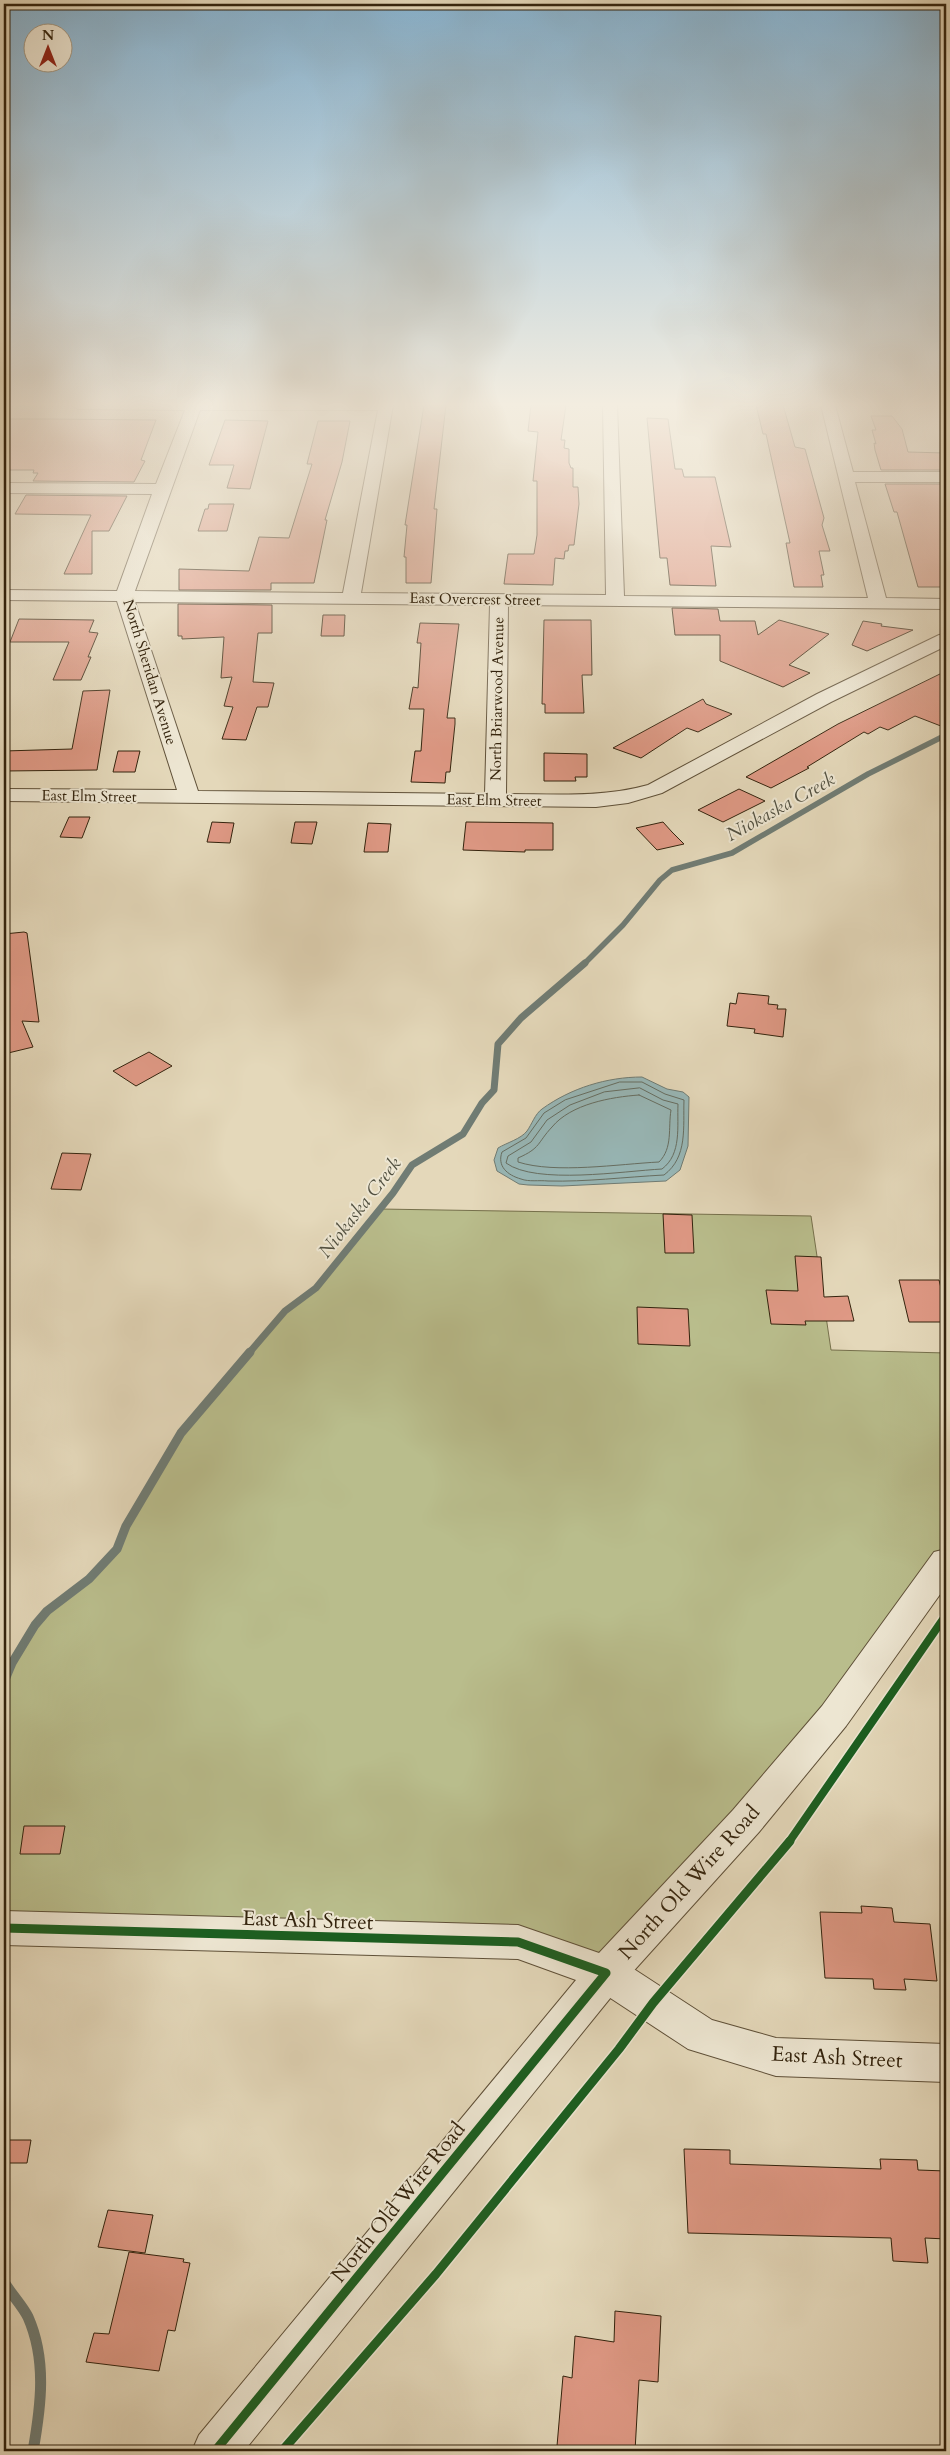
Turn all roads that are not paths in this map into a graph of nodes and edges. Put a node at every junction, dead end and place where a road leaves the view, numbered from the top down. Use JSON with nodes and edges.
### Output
{"nodes":[{"id":1,"x":151,"y":520,"type":"edge"},
{"id":2,"x":365,"y":520,"type":"edge"},
{"id":3,"x":613,"y":520,"type":"edge"},
{"id":4,"x":857,"y":520,"type":"edge"},
{"id":5,"x":4,"y":595,"type":"edge"},
{"id":6,"x":124,"y":596,"type":"junction"},
{"id":7,"x":351,"y":597,"type":"junction"},
{"id":8,"x":499,"y":599,"type":"junction"},
{"id":9,"x":615,"y":601,"type":"junction"},
{"id":10,"x":878,"y":603,"type":"junction"},
{"id":11,"x":946,"y":604,"type":"edge"},
{"id":12,"x":946,"y":639,"type":"edge"},
{"id":13,"x":4,"y":795,"type":"edge"},
{"id":14,"x":190,"y":797,"type":"junction"},
{"id":15,"x":495,"y":799,"type":"junction"},
{"id":16,"x":946,"y":1561,"type":"edge"},
{"id":17,"x":4,"y":1928,"type":"edge"},
{"id":18,"x":606,"y":1973,"type":"junction"},
{"id":19,"x":946,"y":2063,"type":"edge"},
{"id":20,"x":215,"y":2451,"type":"edge"}],
"edges":[{"from":1,"to":6,"type":"street","name":"North Sheridan Avenue"},
{"from":2,"to":7,"type":"street"},
{"from":3,"to":9,"type":"street"},
{"from":4,"to":10,"type":"street"},
{"from":5,"to":6,"type":"street","name":"East Overcrest Street"},
{"from":6,"to":7,"type":"street","name":"East Overcrest Street"},
{"from":6,"to":14,"type":"street","name":"North Sheridan Avenue"},
{"from":7,"to":8,"type":"street","name":"East Overcrest Street"},
{"from":8,"to":9,"type":"street","name":"East Overcrest Street"},
{"from":8,"to":15,"type":"street","name":"North Briarwood Avenue"},
{"from":9,"to":10,"type":"street","name":"East Overcrest Street"},
{"from":10,"to":11,"type":"street","name":"East Overcrest Street"},
{"from":12,"to":15,"type":"street","name":"East Elm Street"},
{"from":13,"to":14,"type":"street","name":"East Elm Street"},
{"from":14,"to":15,"type":"street","name":"East Elm Street"},
{"from":16,"to":18,"type":"street","name":"North Old Wire Road"},
{"from":17,"to":18,"type":"street","name":"East Ash Street"},
{"from":18,"to":19,"type":"street","name":"East Ash Street"},
{"from":18,"to":20,"type":"street","name":"North Old Wire Road"}]}
